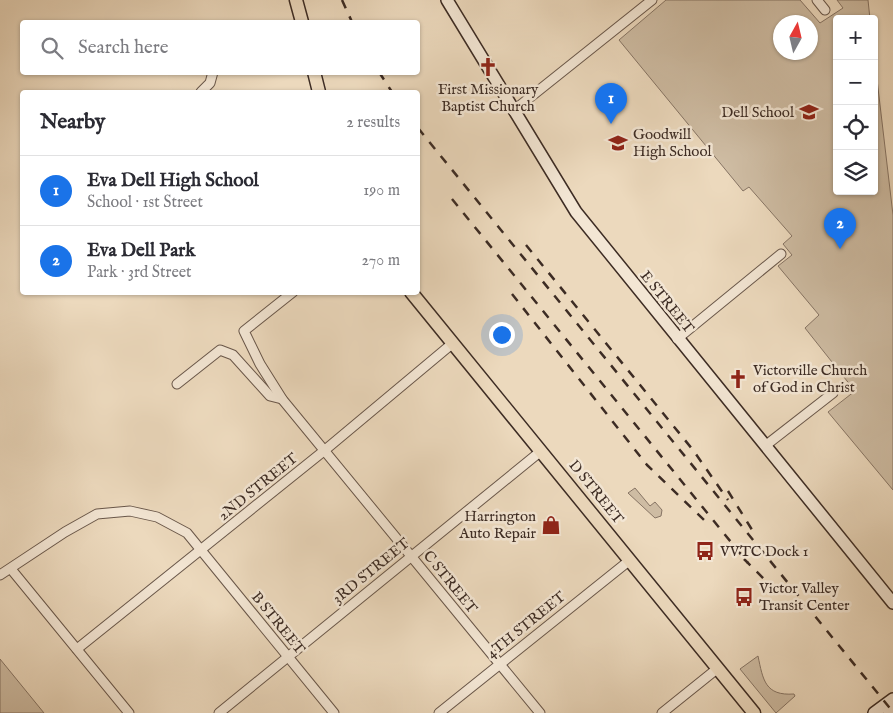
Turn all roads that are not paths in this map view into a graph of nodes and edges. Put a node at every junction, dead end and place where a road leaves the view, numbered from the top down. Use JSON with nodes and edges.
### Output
{"nodes":[{"id":1,"x":296,"y":0,"type":"edge"},
{"id":2,"x":447,"y":0,"type":"edge"},
{"id":3,"x":652,"y":0,"type":"edge"},
{"id":4,"x":817,"y":0,"type":"edge"},
{"id":5,"x":825,"y":10,"type":"dead end"},
{"id":6,"x":301,"y":20,"type":"edge"},
{"id":7,"x":212,"y":75,"type":"edge"},
{"id":8,"x":315,"y":75,"type":"edge"},
{"id":9,"x":203,"y":90,"type":"edge"},
{"id":10,"x":318,"y":90,"type":"edge"},
{"id":11,"x":513,"y":111,"type":"junction"},
{"id":12,"x":781,"y":254,"type":"dead end"},
{"id":13,"x":289,"y":295,"type":"edge"},
{"id":14,"x":413,"y":295,"type":"edge"},
{"id":15,"x":677,"y":339,"type":"junction"},
{"id":16,"x":453,"y":343,"type":"junction"},
{"id":17,"x":177,"y":384,"type":"dead end"},
{"id":18,"x":833,"y":393,"type":"dead end"},
{"id":19,"x":282,"y":398,"type":"junction"},
{"id":20,"x":765,"y":446,"type":"junction"},
{"id":21,"x":325,"y":450,"type":"junction"},
{"id":22,"x":541,"y":451,"type":"junction"},
{"id":23,"x":201,"y":550,"type":"junction"},
{"id":24,"x":412,"y":556,"type":"junction"},
{"id":25,"x":630,"y":560,"type":"junction"},
{"id":26,"x":11,"y":569,"type":"junction"},
{"id":27,"x":0,"y":575,"type":"edge"},
{"id":28,"x":893,"y":603,"type":"edge"},
{"id":29,"x":77,"y":650,"type":"junction"},
{"id":30,"x":288,"y":657,"type":"junction"},
{"id":31,"x":500,"y":663,"type":"junction"},
{"id":32,"x":718,"y":668,"type":"junction"},
{"id":33,"x":893,"y":699,"type":"edge"},
{"id":34,"x":893,"y":710,"type":"edge"},
{"id":35,"x":129,"y":713,"type":"edge"},
{"id":36,"x":219,"y":713,"type":"edge"},
{"id":37,"x":334,"y":713,"type":"edge"},
{"id":38,"x":439,"y":713,"type":"edge"},
{"id":39,"x":540,"y":713,"type":"edge"},
{"id":40,"x":662,"y":713,"type":"edge"},
{"id":41,"x":754,"y":713,"type":"edge"},
{"id":42,"x":874,"y":713,"type":"edge"},
{"id":43,"x":889,"y":713,"type":"edge"}],
"edges":[{"from":1,"to":6,"type":"main road"},
{"from":2,"to":11,"type":"street","name":"E STREET"},
{"from":3,"to":11,"type":"street"},
{"from":4,"to":5,"type":"street"},
{"from":7,"to":9,"type":"street"},
{"from":8,"to":10,"type":"main road"},
{"from":11,"to":15,"type":"street","name":"E STREET"},
{"from":12,"to":15,"type":"street"},
{"from":13,"to":19,"type":"street"},
{"from":14,"to":16,"type":"main road","name":"D STREET"},
{"from":15,"to":20,"type":"street","name":"E STREET"},
{"from":16,"to":21,"type":"street","name":"2ND STREET"},
{"from":16,"to":22,"type":"main road","name":"D STREET"},
{"from":17,"to":19,"type":"street"},
{"from":18,"to":20,"type":"street"},
{"from":19,"to":21,"type":"street","name":"C STREET"},
{"from":20,"to":28,"type":"street","name":"E STREET"},
{"from":21,"to":23,"type":"street","name":"2ND STREET"},
{"from":21,"to":24,"type":"street","name":"C STREET"},
{"from":22,"to":24,"type":"street","name":"3RD STREET"},
{"from":22,"to":25,"type":"main road","name":"D STREET"},
{"from":23,"to":26,"type":"street","name":"B STREET"},
{"from":23,"to":29,"type":"street","name":"2ND STREET"},
{"from":23,"to":30,"type":"street","name":"B STREET"},
{"from":24,"to":30,"type":"street","name":"3RD STREET"},
{"from":24,"to":31,"type":"street","name":"C STREET"},
{"from":25,"to":31,"type":"street","name":"4TH STREET"},
{"from":25,"to":32,"type":"main road","name":"D STREET"},
{"from":26,"to":27,"type":"street","name":"B STREET"},
{"from":26,"to":29,"type":"street"},
{"from":29,"to":35,"type":"street"},
{"from":30,"to":36,"type":"street","name":"3RD STREET"},
{"from":30,"to":37,"type":"street","name":"B STREET"},
{"from":31,"to":38,"type":"street","name":"4TH STREET"},
{"from":31,"to":39,"type":"street","name":"C STREET"},
{"from":32,"to":40,"type":"street"},
{"from":32,"to":41,"type":"main road","name":"D STREET"},
{"from":33,"to":42,"type":"street"},
{"from":34,"to":43,"type":"street"}]}
